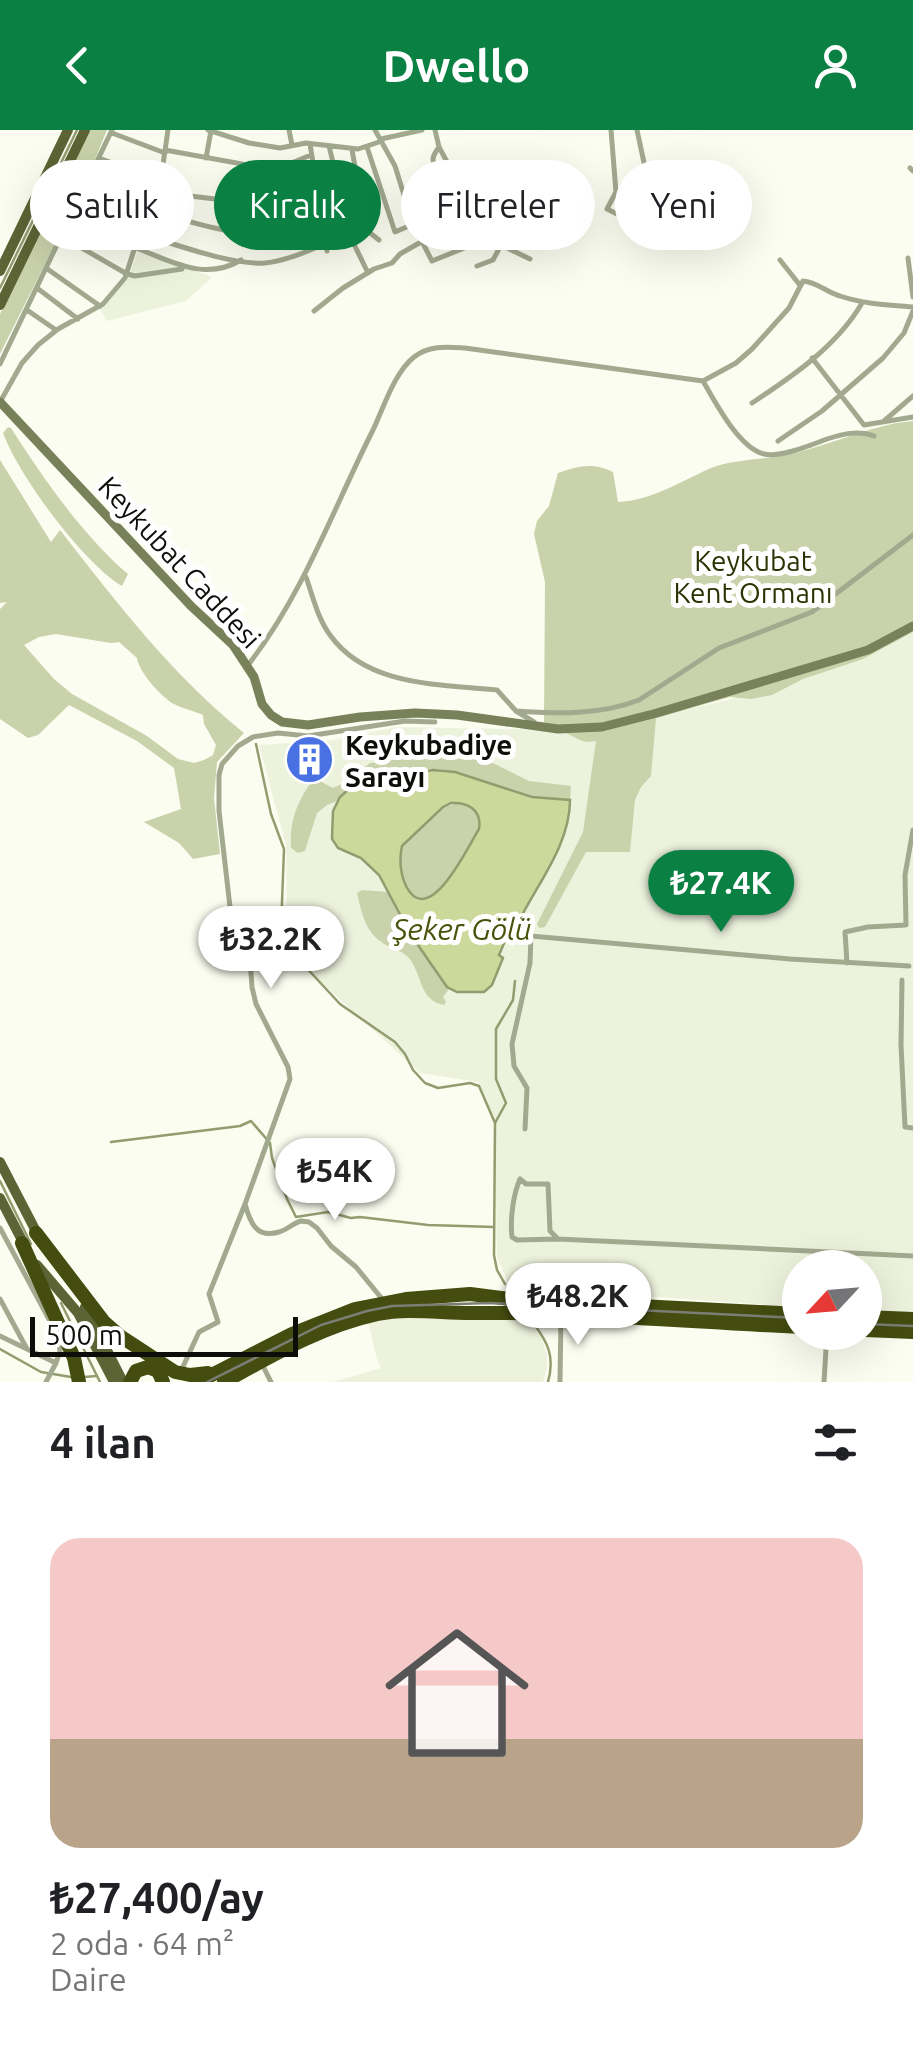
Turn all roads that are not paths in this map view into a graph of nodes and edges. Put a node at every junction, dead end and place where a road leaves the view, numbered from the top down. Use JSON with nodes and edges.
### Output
{"nodes":[{"id":1,"x":68,"y":130,"type":"edge"},
{"id":2,"x":85,"y":130,"type":"edge"},
{"id":3,"x":167,"y":130,"type":"edge"},
{"id":4,"x":210,"y":130,"type":"edge"},
{"id":5,"x":376,"y":130,"type":"edge"},
{"id":6,"x":422,"y":130,"type":"edge"},
{"id":7,"x":435,"y":130,"type":"edge"},
{"id":8,"x":611,"y":130,"type":"edge"},
{"id":9,"x":637,"y":130,"type":"edge"},
{"id":10,"x":111,"y":131,"type":"edge"},
{"id":11,"x":287,"y":131,"type":"edge"},
{"id":12,"x":381,"y":140,"type":"junction"},
{"id":13,"x":310,"y":144,"type":"junction"},
{"id":14,"x":292,"y":145,"type":"junction"},
{"id":15,"x":329,"y":146,"type":"junction"},
{"id":16,"x":367,"y":147,"type":"junction"},
{"id":17,"x":439,"y":147,"type":"junction"},
{"id":18,"x":352,"y":148,"type":"junction"},
{"id":19,"x":165,"y":152,"type":"junction"},
{"id":20,"x":311,"y":155,"type":"junction"},
{"id":21,"x":99,"y":158,"type":"joint"},
{"id":22,"x":206,"y":158,"type":"junction"},
{"id":23,"x":104,"y":160,"type":"edge"},
{"id":24,"x":164,"y":160,"type":"edge"},
{"id":25,"x":312,"y":160,"type":"edge"},
{"id":26,"x":354,"y":160,"type":"edge"},
{"id":27,"x":433,"y":160,"type":"edge"},
{"id":28,"x":445,"y":160,"type":"edge"},
{"id":29,"x":615,"y":160,"type":"edge"},
{"id":30,"x":643,"y":160,"type":"edge"},
{"id":31,"x":401,"y":184,"type":"edge"},
{"id":32,"x":401,"y":228,"type":"edge"},
{"id":33,"x":54,"y":250,"type":"edge"},
{"id":34,"x":85,"y":250,"type":"edge"},
{"id":35,"x":135,"y":250,"type":"edge"},
{"id":36,"x":138,"y":250,"type":"edge"},
{"id":37,"x":194,"y":250,"type":"edge"},
{"id":38,"x":309,"y":250,"type":"edge"},
{"id":39,"x":407,"y":250,"type":"edge"},
{"id":40,"x":425,"y":250,"type":"edge"},
{"id":41,"x":460,"y":250,"type":"edge"},
{"id":42,"x":498,"y":250,"type":"edge"},
{"id":43,"x":511,"y":250,"type":"edge"},
{"id":44,"x":908,"y":258,"type":"dead end"},
{"id":45,"x":530,"y":259,"type":"dead end"},
{"id":46,"x":241,"y":260,"type":"junction"},
{"id":47,"x":780,"y":260,"type":"dead end"},
{"id":48,"x":477,"y":266,"type":"dead end"},
{"id":49,"x":46,"y":268,"type":"junction"},
{"id":50,"x":182,"y":269,"type":"dead end"},
{"id":51,"x":0,"y":271,"type":"edge"},
{"id":52,"x":127,"y":274,"type":"junction"},
{"id":53,"x":368,"y":274,"type":"junction"},
{"id":54,"x":799,"y":284,"type":"junction"},
{"id":55,"x":36,"y":288,"type":"junction"},
{"id":56,"x":913,"y":297,"type":"edge"},
{"id":57,"x":862,"y":303,"type":"junction"},
{"id":58,"x":0,"y":305,"type":"edge"},
{"id":59,"x":100,"y":306,"type":"junction"},
{"id":60,"x":913,"y":309,"type":"edge"},
{"id":61,"x":27,"y":310,"type":"junction"},
{"id":62,"x":314,"y":310,"type":"dead end"},
{"id":63,"x":78,"y":318,"type":"junction"},
{"id":64,"x":56,"y":330,"type":"junction"},
{"id":65,"x":812,"y":358,"type":"junction"},
{"id":66,"x":0,"y":364,"type":"edge"},
{"id":67,"x":703,"y":382,"type":"junction"},
{"id":68,"x":841,"y":394,"type":"junction"},
{"id":69,"x":913,"y":396,"type":"edge"},
{"id":70,"x":0,"y":402,"type":"edge"},
{"id":71,"x":752,"y":403,"type":"dead end"},
{"id":72,"x":913,"y":417,"type":"edge"},
{"id":73,"x":882,"y":423,"type":"junction"},
{"id":74,"x":874,"y":436,"type":"dead end"},
{"id":75,"x":778,"y":440,"type":"dead end"},
{"id":76,"x":913,"y":535,"type":"edge"},
{"id":77,"x":304,"y":574,"type":"junction"},
{"id":78,"x":913,"y":626,"type":"edge"},
{"id":79,"x":248,"y":665,"type":"junction"},
{"id":80,"x":516,"y":711,"type":"junction"},
{"id":81,"x":435,"y":722,"type":"dead end"},
{"id":82,"x":541,"y":727,"type":"junction"},
{"id":83,"x":913,"y":830,"type":"edge"},
{"id":84,"x":847,"y":963,"type":"junction"},
{"id":85,"x":908,"y":966,"type":"dead end"},
{"id":86,"x":902,"y":980,"type":"dead end"},
{"id":87,"x":913,"y":1128,"type":"edge"},
{"id":88,"x":525,"y":1129,"type":"dead end"},
{"id":89,"x":0,"y":1162,"type":"edge"},
{"id":90,"x":0,"y":1198,"type":"edge"},
{"id":91,"x":245,"y":1204,"type":"junction"},
{"id":92,"x":0,"y":1228,"type":"edge"},
{"id":93,"x":550,"y":1231,"type":"junction"},
{"id":94,"x":36,"y":1233,"type":"junction"},
{"id":95,"x":536,"y":1239,"type":"junction"},
{"id":96,"x":558,"y":1240,"type":"junction"},
{"id":97,"x":22,"y":1243,"type":"junction"},
{"id":98,"x":913,"y":1256,"type":"edge"},
{"id":99,"x":0,"y":1300,"type":"edge"},
{"id":100,"x":385,"y":1303,"type":"junction"},
{"id":101,"x":561,"y":1313,"type":"junction"},
{"id":102,"x":782,"y":1313,"type":"edge"},
{"id":103,"x":882,"y":1318,"type":"edge"},
{"id":104,"x":913,"y":1319,"type":"edge"},
{"id":105,"x":782,"y":1326,"type":"edge"},
{"id":106,"x":882,"y":1331,"type":"edge"},
{"id":107,"x":913,"y":1332,"type":"edge"},
{"id":108,"x":0,"y":1336,"type":"edge"},
{"id":109,"x":27,"y":1349,"type":"junction"},
{"id":110,"x":826,"y":1350,"type":"edge"},
{"id":111,"x":260,"y":1362,"type":"junction"},
{"id":112,"x":56,"y":1363,"type":"junction"},
{"id":113,"x":180,"y":1374,"type":"junction"},
{"id":114,"x":221,"y":1377,"type":"edge"},
{"id":115,"x":46,"y":1382,"type":"edge"},
{"id":116,"x":79,"y":1382,"type":"edge"},
{"id":117,"x":114,"y":1382,"type":"edge"},
{"id":118,"x":127,"y":1382,"type":"edge"},
{"id":119,"x":163,"y":1382,"type":"edge"},
{"id":120,"x":198,"y":1382,"type":"edge"},
{"id":121,"x":271,"y":1382,"type":"edge"},
{"id":122,"x":560,"y":1382,"type":"edge"},
{"id":123,"x":824,"y":1382,"type":"edge"}],
"edges":[{"from":1,"to":51,"type":"main road"},
{"from":2,"to":58,"type":"main road"},
{"from":3,"to":19,"type":"street"},
{"from":4,"to":14,"type":"street"},
{"from":4,"to":22,"type":"street"},
{"from":5,"to":12,"type":"street"},
{"from":6,"to":12,"type":"street"},
{"from":7,"to":17,"type":"street"},
{"from":8,"to":29,"type":"street"},
{"from":9,"to":30,"type":"street"},
{"from":10,"to":19,"type":"street"},
{"from":10,"to":21,"type":"street"},
{"from":11,"to":14,"type":"street"},
{"from":12,"to":16,"type":"street"},
{"from":12,"to":31,"type":"street"},
{"from":13,"to":14,"type":"street"},
{"from":13,"to":15,"type":"street"},
{"from":13,"to":20,"type":"street"},
{"from":15,"to":18,"type":"street"},
{"from":15,"to":53,"type":"street"},
{"from":16,"to":18,"type":"street"},
{"from":16,"to":32,"type":"street"},
{"from":17,"to":27,"type":"street"},
{"from":17,"to":28,"type":"street"},
{"from":18,"to":26,"type":"street"},
{"from":19,"to":22,"type":"street"},
{"from":19,"to":24,"type":"street"},
{"from":20,"to":22,"type":"street"},
{"from":20,"to":25,"type":"street"},
{"from":21,"to":23,"type":"street"},
{"from":33,"to":49,"type":"street"},
{"from":34,"to":52,"type":"street"},
{"from":35,"to":52,"type":"street"},
{"from":36,"to":46,"type":"street"},
{"from":37,"to":46,"type":"street"},
{"from":38,"to":46,"type":"street"},
{"from":39,"to":53,"type":"street"},
{"from":40,"to":41,"type":"street"},
{"from":42,"to":48,"type":"street"},
{"from":43,"to":45,"type":"street"},
{"from":44,"to":56,"type":"street"},
{"from":47,"to":54,"type":"street"},
{"from":49,"to":55,"type":"street"},
{"from":49,"to":59,"type":"street"},
{"from":50,"to":52,"type":"street"},
{"from":52,"to":59,"type":"street"},
{"from":53,"to":62,"type":"street"},
{"from":54,"to":57,"type":"street"},
{"from":54,"to":67,"type":"street"},
{"from":55,"to":61,"type":"street"},
{"from":55,"to":63,"type":"street"},
{"from":57,"to":60,"type":"street"},
{"from":57,"to":65,"type":"street"},
{"from":59,"to":63,"type":"street"},
{"from":60,"to":68,"type":"street"},
{"from":61,"to":64,"type":"street"},
{"from":61,"to":66,"type":"street"},
{"from":63,"to":64,"type":"street"},
{"from":64,"to":70,"type":"street"},
{"from":65,"to":68,"type":"street"},
{"from":65,"to":71,"type":"street"},
{"from":67,"to":74,"type":"street"},
{"from":67,"to":77,"type":"street"},
{"from":68,"to":73,"type":"street"},
{"from":68,"to":75,"type":"street"},
{"from":69,"to":73,"type":"street"},
{"from":70,"to":79,"type":"street","name":"Keykubat Caddesi"},
{"from":72,"to":73,"type":"street"},
{"from":76,"to":80,"type":"street"},
{"from":77,"to":79,"type":"street"},
{"from":77,"to":80,"type":"street"},
{"from":78,"to":82,"type":"street","name":"Keykubat Caddesi"},
{"from":79,"to":82,"type":"street","name":"Keykubat Caddesi"},
{"from":80,"to":82,"type":"street"},
{"from":81,"to":91,"type":"street"},
{"from":83,"to":84,"type":"street"},
{"from":84,"to":85,"type":"street"},
{"from":84,"to":88,"type":"street"},
{"from":86,"to":87,"type":"street"},
{"from":89,"to":94,"type":"main road"},
{"from":90,"to":97,"type":"main road"},
{"from":91,"to":100,"type":"street"},
{"from":91,"to":113,"type":"street"},
{"from":92,"to":112,"type":"street"},
{"from":93,"to":95,"type":"street"},
{"from":93,"to":95,"type":"street"},
{"from":93,"to":96,"type":"street"},
{"from":94,"to":113,"type":"highway"},
{"from":94,"to":118,"type":"main road"},
{"from":95,"to":96,"type":"street"},
{"from":96,"to":98,"type":"street"},
{"from":97,"to":116,"type":"highway"},
{"from":97,"to":117,"type":"main road"},
{"from":99,"to":109,"type":"street"},
{"from":100,"to":102,"type":"highway"},
{"from":100,"to":114,"type":"highway"},
{"from":101,"to":105,"type":"highway"},
{"from":101,"to":111,"type":"highway"},
{"from":101,"to":122,"type":"street"},
{"from":103,"to":104,"type":"highway"},
{"from":106,"to":107,"type":"highway"},
{"from":108,"to":109,"type":"street"},
{"from":109,"to":112,"type":"street"},
{"from":110,"to":123,"type":"street"},
{"from":111,"to":114,"type":"highway"},
{"from":111,"to":121,"type":"street"},
{"from":112,"to":115,"type":"street"},
{"from":113,"to":114,"type":"highway"},
{"from":114,"to":120,"type":"highway"},
{"from":118,"to":119,"type":"highway"}]}
